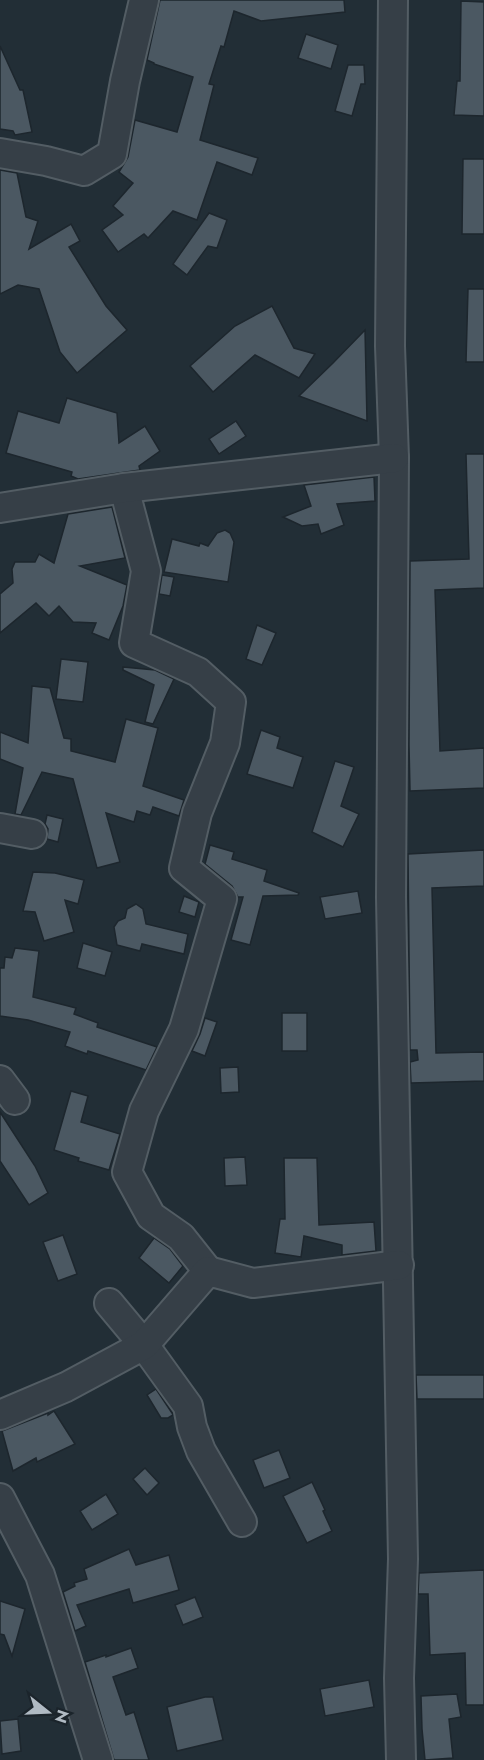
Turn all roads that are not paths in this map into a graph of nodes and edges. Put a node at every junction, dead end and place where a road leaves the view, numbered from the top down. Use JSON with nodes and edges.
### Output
{"nodes":[{"id":1,"x":144,"y":0,"type":"edge"},
{"id":2,"x":393,"y":0,"type":"edge"},
{"id":3,"x":0,"y":153,"type":"edge"},
{"id":4,"x":394,"y":458,"type":"junction"},
{"id":5,"x":124,"y":488,"type":"junction"},
{"id":6,"x":0,"y":508,"type":"edge"},
{"id":7,"x":0,"y":828,"type":"edge"},
{"id":8,"x":32,"y":834,"type":"dead end"},
{"id":9,"x":399,"y":1265,"type":"junction"},
{"id":10,"x":208,"y":1271,"type":"junction"},
{"id":11,"x":109,"y":1303,"type":"dead end"},
{"id":12,"x":144,"y":1345,"type":"junction"},
{"id":13,"x":0,"y":1415,"type":"edge"},
{"id":14,"x":0,"y":1498,"type":"edge"},
{"id":15,"x":242,"y":1522,"type":"dead end"},
{"id":16,"x":98,"y":1760,"type":"edge"},
{"id":17,"x":401,"y":1760,"type":"edge"}],
"edges":[{"from":1,"to":3,"type":"street"},
{"from":2,"to":4,"type":"street"},
{"from":4,"to":5,"type":"street"},
{"from":4,"to":9,"type":"street"},
{"from":5,"to":6,"type":"street"},
{"from":5,"to":10,"type":"street"},
{"from":7,"to":8,"type":"street"},
{"from":9,"to":10,"type":"street"},
{"from":9,"to":17,"type":"street"},
{"from":10,"to":12,"type":"street"},
{"from":11,"to":12,"type":"street"},
{"from":12,"to":13,"type":"street"},
{"from":12,"to":15,"type":"street"},
{"from":14,"to":16,"type":"street"}]}
